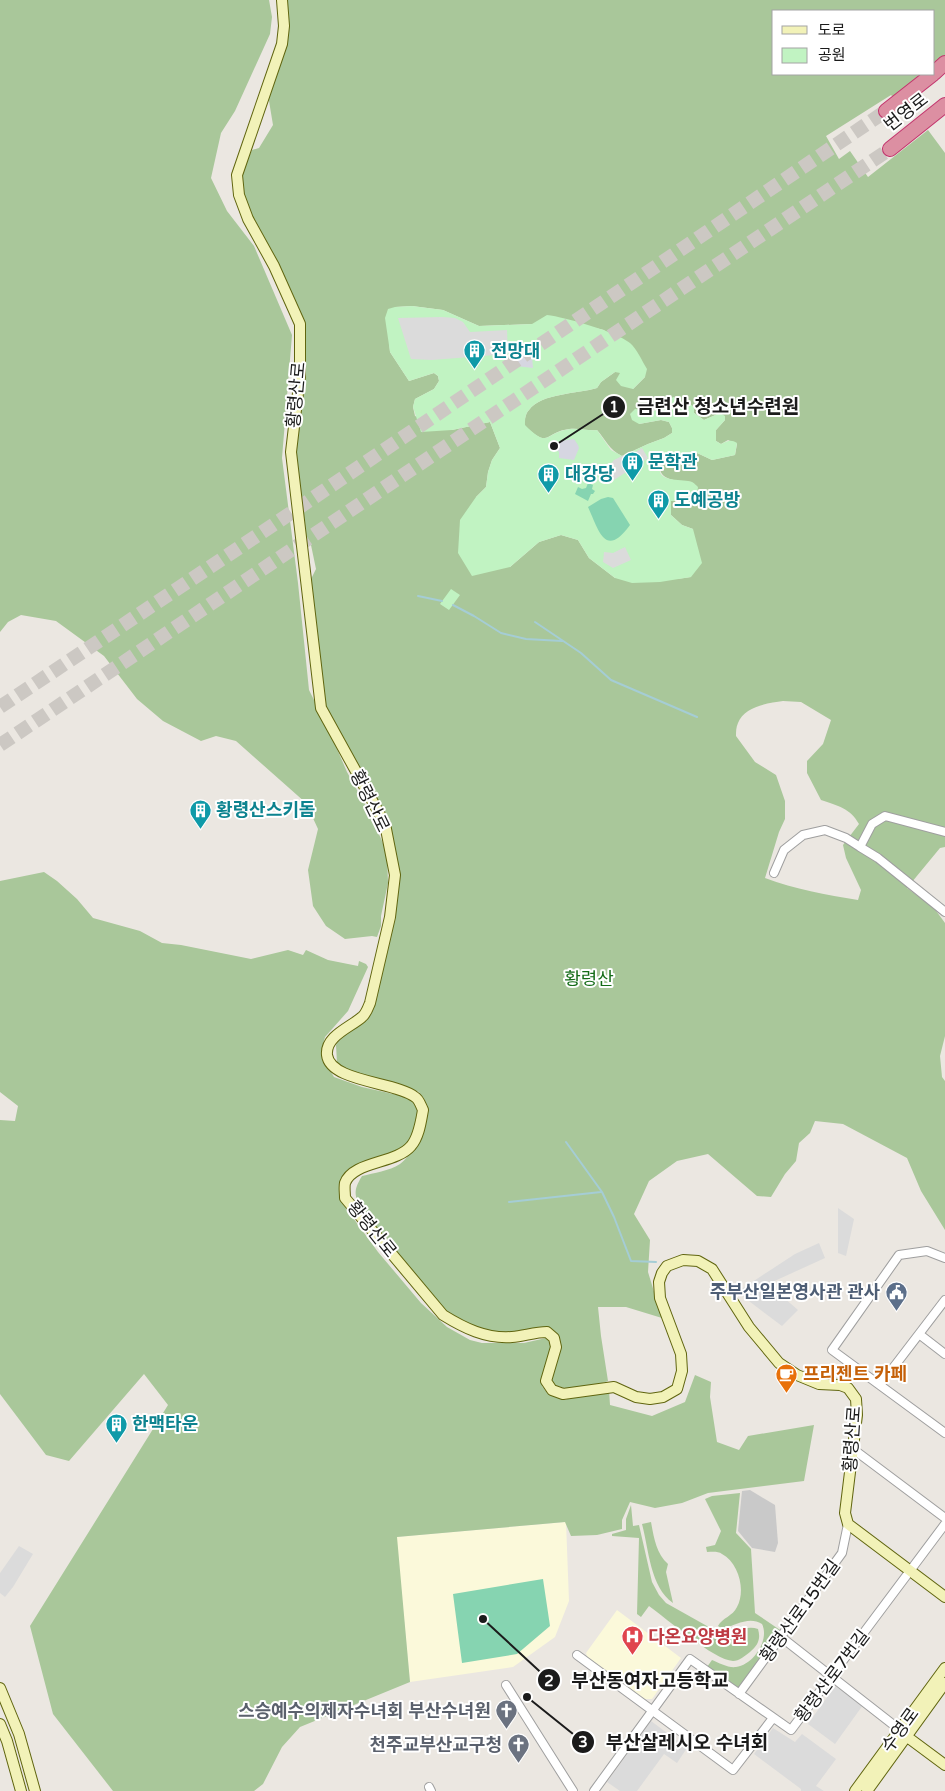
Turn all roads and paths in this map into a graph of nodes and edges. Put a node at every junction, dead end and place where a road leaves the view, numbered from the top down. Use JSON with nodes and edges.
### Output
{"nodes":[{"id":1,"x":282,"y":0,"type":"edge"},
{"id":2,"x":945,"y":63,"type":"edge"},
{"id":3,"x":935,"y":73,"type":"edge"},
{"id":4,"x":933,"y":75,"type":"edge"},
{"id":5,"x":945,"y":106,"type":"edge"},
{"id":6,"x":886,"y":111,"type":"tunnel mouth"},
{"id":7,"x":890,"y":149,"type":"tunnel mouth"},
{"id":8,"x":945,"y":832,"type":"edge"},
{"id":9,"x":860,"y":847,"type":"junction"},
{"id":10,"x":774,"y":873,"type":"dead end"},
{"id":11,"x":945,"y":912,"type":"edge"},
{"id":12,"x":945,"y":1258,"type":"edge"},
{"id":13,"x":945,"y":1300,"type":"edge"},
{"id":14,"x":919,"y":1334,"type":"junction"},
{"id":15,"x":945,"y":1354,"type":"edge"},
{"id":16,"x":880,"y":1385,"type":"junction"},
{"id":17,"x":945,"y":1433,"type":"edge"},
{"id":18,"x":853,"y":1450,"type":"junction"},
{"id":19,"x":945,"y":1518,"type":"edge"},
{"id":20,"x":848,"y":1524,"type":"junction"},
{"id":21,"x":945,"y":1524,"type":"edge"},
{"id":22,"x":911,"y":1571,"type":"junction"},
{"id":23,"x":945,"y":1597,"type":"edge"},
{"id":24,"x":781,"y":1637,"type":"junction"},
{"id":25,"x":577,"y":1655,"type":"dead end"},
{"id":26,"x":945,"y":1668,"type":"edge"},
{"id":27,"x":832,"y":1676,"type":"junction"},
{"id":28,"x":945,"y":1683,"type":"edge"},
{"id":29,"x":506,"y":1684,"type":"dead end"},
{"id":30,"x":0,"y":1688,"type":"edge"},
{"id":31,"x":739,"y":1694,"type":"junction"},
{"id":32,"x":651,"y":1710,"type":"junction"},
{"id":33,"x":773,"y":1718,"type":"junction"},
{"id":34,"x":0,"y":1724,"type":"edge"},
{"id":35,"x":903,"y":1733,"type":"junction"},
{"id":36,"x":945,"y":1765,"type":"edge"},
{"id":37,"x":21,"y":1791,"type":"edge"},
{"id":38,"x":35,"y":1791,"type":"edge"},
{"id":39,"x":572,"y":1791,"type":"edge"},
{"id":40,"x":594,"y":1791,"type":"edge"},
{"id":41,"x":855,"y":1791,"type":"edge"},
{"id":42,"x":867,"y":1791,"type":"edge"}],
"edges":[{"from":1,"to":18,"type":"street","name":"황령산로"},
{"from":2,"to":3,"type":"highway","name":"번영로"},
{"from":4,"to":6,"type":"highway","name":"번영로"},
{"from":5,"to":7,"type":"highway","name":"번영로"},
{"from":8,"to":9,"type":"street"},
{"from":9,"to":10,"type":"street"},
{"from":9,"to":11,"type":"street"},
{"from":12,"to":16,"type":"street"},
{"from":13,"to":14,"type":"street"},
{"from":14,"to":15,"type":"street"},
{"from":14,"to":16,"type":"street"},
{"from":16,"to":17,"type":"street"},
{"from":18,"to":19,"type":"street"},
{"from":18,"to":20,"type":"street","name":"황령산로"},
{"from":20,"to":22,"type":"street"},
{"from":20,"to":24,"type":"street","name":"황령산로15번길"},
{"from":21,"to":22,"type":"street","name":"황령산로7번길"},
{"from":22,"to":23,"type":"street"},
{"from":22,"to":27,"type":"street","name":"황령산로7번길"},
{"from":24,"to":27,"type":"street"},
{"from":24,"to":31,"type":"street","name":"황령산로15번길"},
{"from":25,"to":32,"type":"street"},
{"from":26,"to":35,"type":"street","name":"수영로"},
{"from":27,"to":33,"type":"street","name":"황령산로7번길"},
{"from":27,"to":35,"type":"street"},
{"from":28,"to":35,"type":"street","name":"수영로"},
{"from":29,"to":39,"type":"street"},
{"from":30,"to":38,"type":"street"},
{"from":31,"to":32,"type":"street","name":"황령산로7번길"},
{"from":31,"to":33,"type":"street","name":"황령산로7번길"},
{"from":32,"to":33,"type":"street"},
{"from":32,"to":40,"type":"street"},
{"from":34,"to":37,"type":"street"},
{"from":35,"to":36,"type":"street","name":"수영로"},
{"from":35,"to":41,"type":"street","name":"수영로"},
{"from":35,"to":42,"type":"street","name":"수영로"}]}
